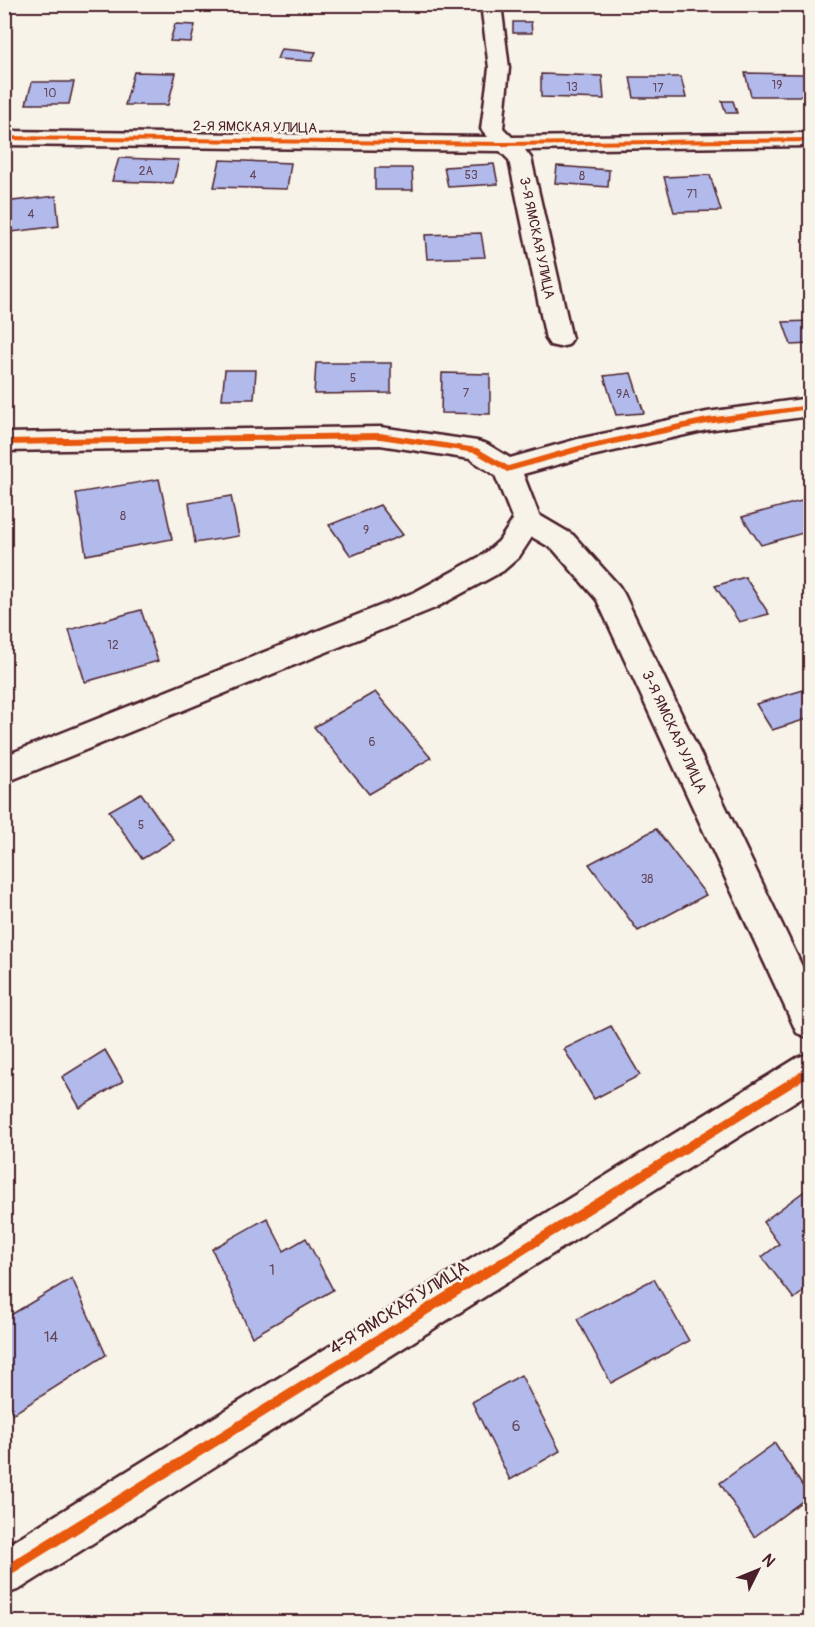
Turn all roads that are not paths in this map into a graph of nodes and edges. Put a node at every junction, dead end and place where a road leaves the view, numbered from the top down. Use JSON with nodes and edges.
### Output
{"nodes":[{"id":1,"x":491,"y":4,"type":"edge"},
{"id":2,"x":4,"y":138,"type":"edge"},
{"id":3,"x":810,"y":140,"type":"edge"},
{"id":4,"x":504,"y":144,"type":"junction"},
{"id":5,"x":559,"y":339,"type":"dead end"},
{"id":6,"x":810,"y":407,"type":"edge"},
{"id":7,"x":4,"y":442,"type":"edge"},
{"id":8,"x":507,"y":469,"type":"junction"},
{"id":9,"x":527,"y":521,"type":"junction"},
{"id":10,"x":4,"y":770,"type":"edge"},
{"id":11,"x":810,"y":1021,"type":"edge"},
{"id":12,"x":810,"y":1071,"type":"edge"},
{"id":13,"x":4,"y":1573,"type":"edge"}],
"edges":[{"from":1,"to":4,"type":"street","name":"3-Я ЯМСКАЯ УЛИЦА"},
{"from":2,"to":4,"type":"street","name":"2-Я ЯМСКАЯ УЛИЦА"},
{"from":3,"to":4,"type":"street","name":"2-Я ЯМСКАЯ УЛИЦА"},
{"from":4,"to":5,"type":"street","name":"3-Я ЯМСКАЯ УЛИЦА"},
{"from":6,"to":8,"type":"street"},
{"from":7,"to":8,"type":"street"},
{"from":8,"to":9,"type":"street"},
{"from":9,"to":10,"type":"street"},
{"from":9,"to":11,"type":"street","name":"3-Я ЯМСКАЯ УЛИЦА"},
{"from":12,"to":13,"type":"street","name":"4-Я ЯМСКАЯ УЛИЦА"}]}
